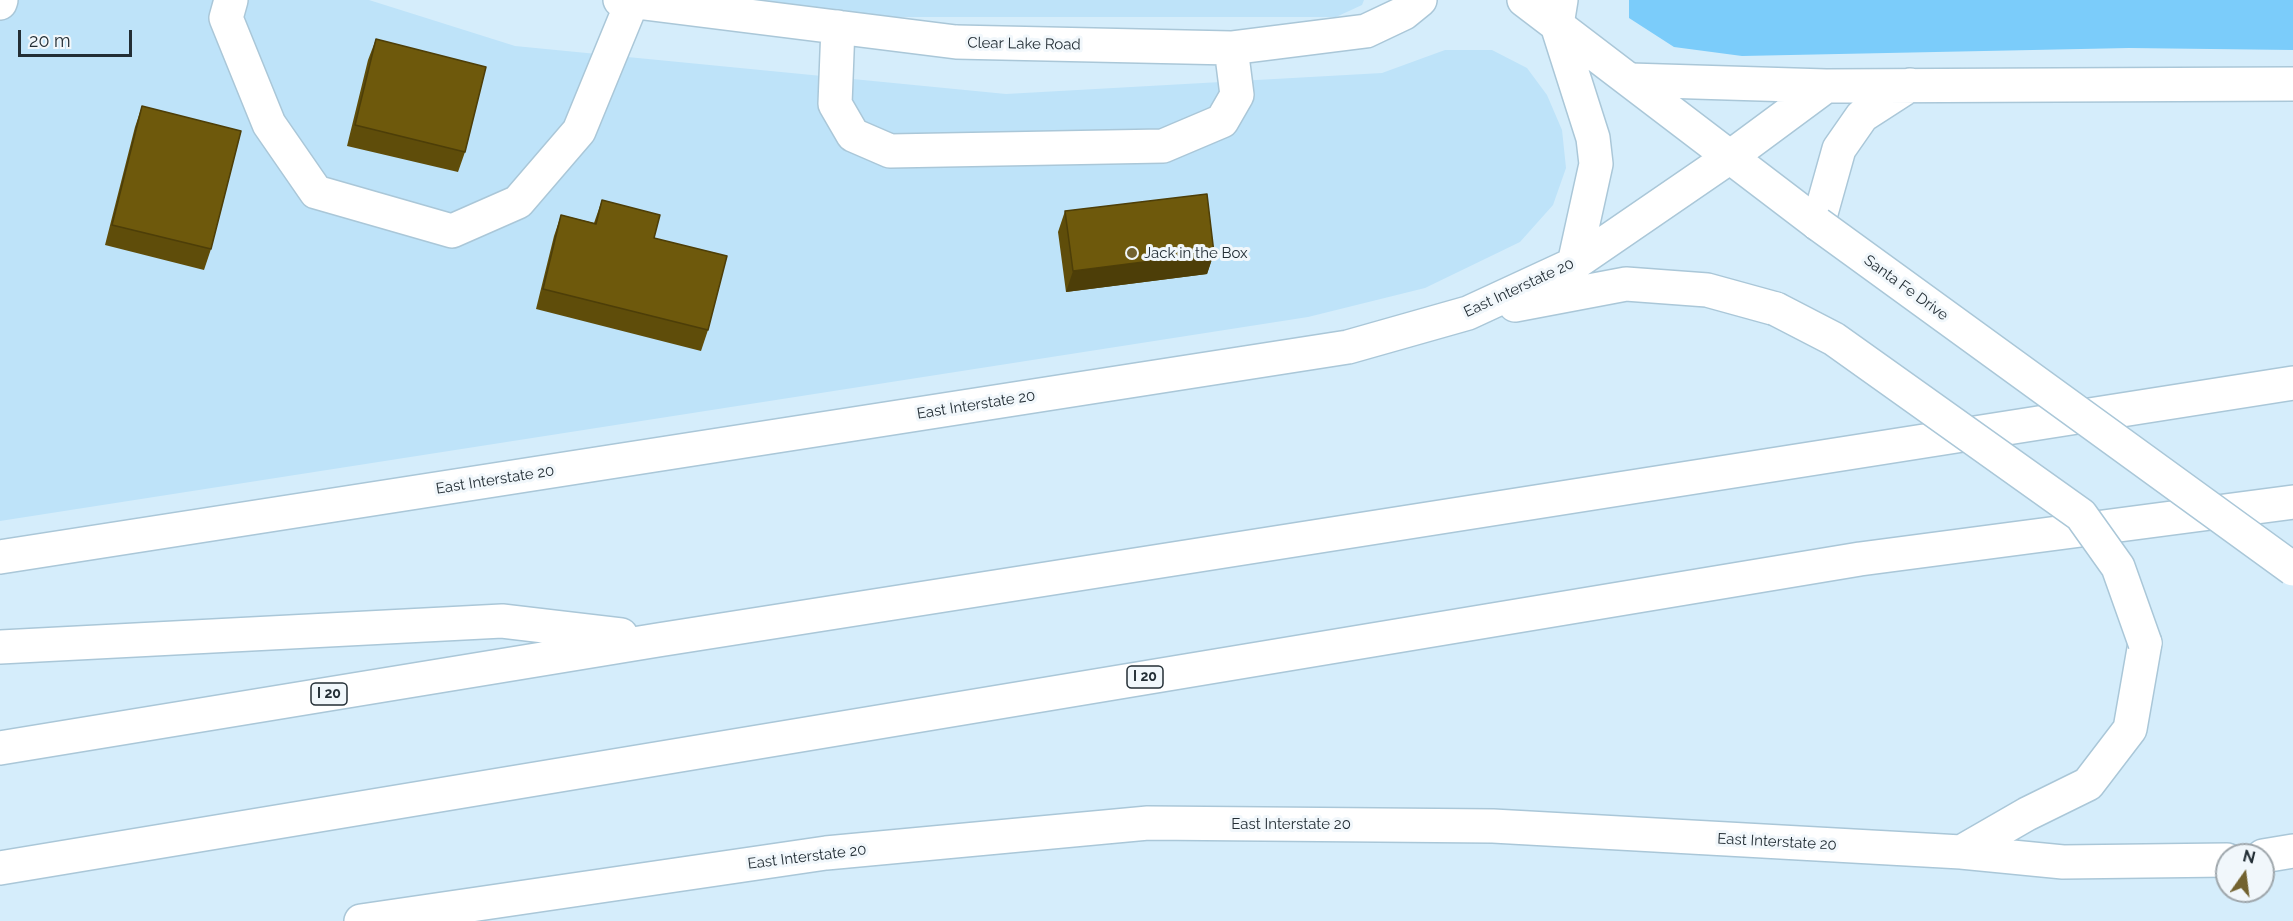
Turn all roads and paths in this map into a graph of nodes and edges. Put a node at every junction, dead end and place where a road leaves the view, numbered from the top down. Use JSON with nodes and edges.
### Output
{"nodes":[{"id":1,"x":231,"y":0,"type":"edge"},
{"id":2,"x":1420,"y":0,"type":"edge"},
{"id":3,"x":1524,"y":0,"type":"edge"},
{"id":4,"x":626,"y":1,"type":"edge"},
{"id":5,"x":1559,"y":12,"type":"edge"},
{"id":6,"x":838,"y":27,"type":"junction"},
{"id":7,"x":1231,"y":48,"type":"junction"},
{"id":8,"x":1630,"y":80,"type":"junction"},
{"id":9,"x":2293,"y":84,"type":"edge"},
{"id":10,"x":1910,"y":85,"type":"junction"},
{"id":11,"x":1826,"y":86,"type":"junction"},
{"id":12,"x":1730,"y":158,"type":"junction"},
{"id":13,"x":1818,"y":224,"type":"junction"},
{"id":14,"x":1574,"y":264,"type":"junction"},
{"id":15,"x":1468,"y":313,"type":"junction"},
{"id":16,"x":2293,"y":383,"type":"edge"},
{"id":17,"x":2293,"y":502,"type":"edge"},
{"id":18,"x":0,"y":557,"type":"edge"},
{"id":19,"x":2293,"y":569,"type":"edge"},
{"id":20,"x":658,"y":640,"type":"junction"},
{"id":21,"x":0,"y":647,"type":"edge"},
{"id":22,"x":0,"y":748,"type":"edge"},
{"id":23,"x":2293,"y":851,"type":"edge"},
{"id":24,"x":1961,"y":852,"type":"junction"},
{"id":25,"x":2275,"y":854,"type":"edge"},
{"id":26,"x":2215,"y":860,"type":"edge"},
{"id":27,"x":0,"y":868,"type":"edge"},
{"id":28,"x":361,"y":921,"type":"edge"}],
"edges":[{"from":1,"to":4,"type":"main road"},
{"from":2,"to":7,"type":"main road","name":"Clear Lake Road"},
{"from":3,"to":5,"type":"main road","name":"Santa Fe Drive"},
{"from":4,"to":6,"type":"main road","name":"Clear Lake Road"},
{"from":5,"to":8,"type":"main road","name":"Santa Fe Drive"},
{"from":5,"to":14,"type":"main road"},
{"from":6,"to":7,"type":"main road","name":"Clear Lake Road"},
{"from":6,"to":7,"type":"main road"},
{"from":8,"to":11,"type":"main road"},
{"from":8,"to":12,"type":"main road","name":"Santa Fe Drive"},
{"from":9,"to":10,"type":"main road"},
{"from":10,"to":11,"type":"main road"},
{"from":10,"to":13,"type":"main road"},
{"from":11,"to":12,"type":"main road","name":"East Interstate 20"},
{"from":12,"to":13,"type":"main road","name":"Santa Fe Drive"},
{"from":12,"to":14,"type":"main road","name":"East Interstate 20"},
{"from":13,"to":19,"type":"main road","name":"Santa Fe Drive","bridge":true},
{"from":14,"to":15,"type":"main road","name":"East Interstate 20"},
{"from":15,"to":18,"type":"main road","name":"East Interstate 20"},
{"from":15,"to":24,"type":"main road","bridge":true},
{"from":16,"to":20,"type":"main road","number":"I 20"},
{"from":17,"to":27,"type":"main road","number":"I 20"},
{"from":20,"to":21,"type":"main road"},
{"from":20,"to":22,"type":"main road","number":"I 20"},
{"from":23,"to":25,"type":"main road"},
{"from":24,"to":26,"type":"main road","name":"East Interstate 20"},
{"from":24,"to":28,"type":"main road","name":"East Interstate 20"}]}
